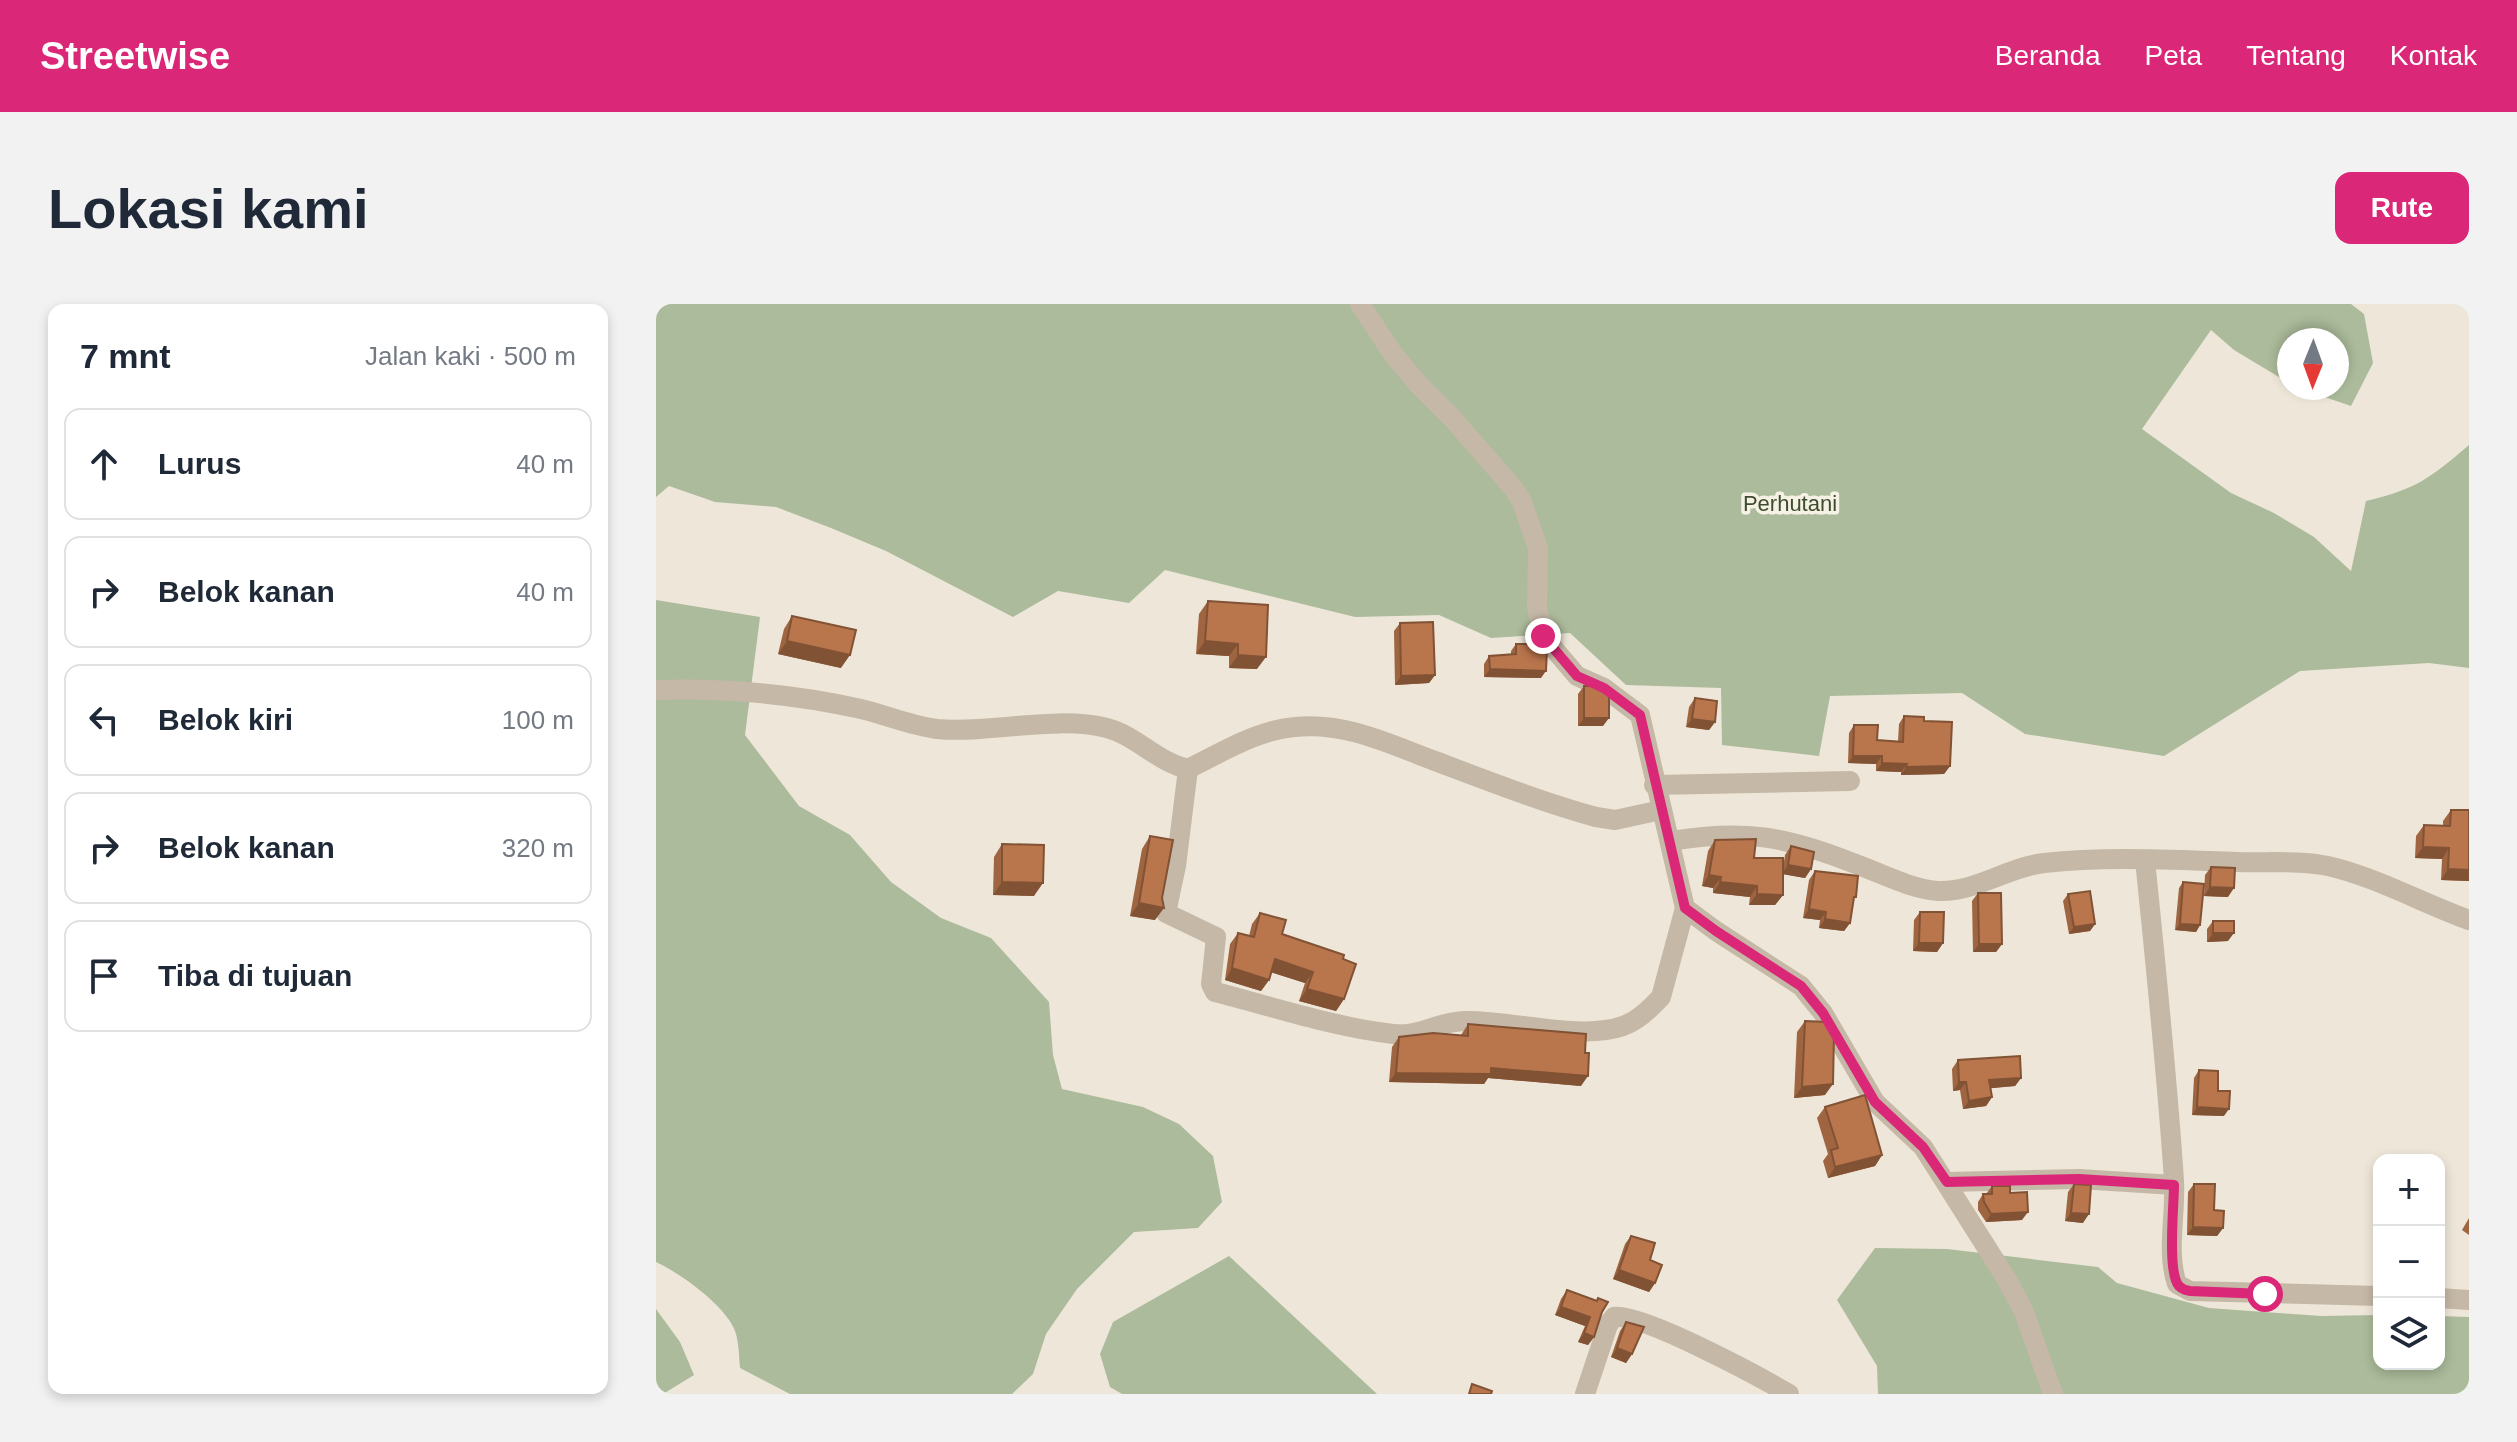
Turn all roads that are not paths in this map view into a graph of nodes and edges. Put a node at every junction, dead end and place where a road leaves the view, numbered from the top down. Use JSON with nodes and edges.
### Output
{"nodes":[{"id":1,"x":1360,"y":304,"type":"edge"},
{"id":2,"x":656,"y":690,"type":"edge"},
{"id":3,"x":1188,"y":769,"type":"junction"},
{"id":4,"x":1850,"y":781,"type":"dead end"},
{"id":5,"x":1654,"y":785,"type":"junction"},
{"id":6,"x":1661,"y":810,"type":"junction"},
{"id":7,"x":1671,"y":841,"type":"junction"},
{"id":8,"x":2145,"y":860,"type":"junction"},
{"id":9,"x":1685,"y":908,"type":"junction"},
{"id":10,"x":2469,"y":920,"type":"edge"},
{"id":11,"x":1947,"y":1182,"type":"junction"},
{"id":12,"x":2174,"y":1185,"type":"junction"},
{"id":13,"x":2373,"y":1296,"type":"edge"},
{"id":14,"x":2445,"y":1298,"type":"edge"},
{"id":15,"x":2469,"y":1300,"type":"edge"},
{"id":16,"x":1585,"y":1394,"type":"edge"},
{"id":17,"x":1789,"y":1394,"type":"edge"},
{"id":18,"x":2053,"y":1394,"type":"edge"}],
"edges":[{"from":1,"to":5,"type":"street"},
{"from":2,"to":3,"type":"street"},
{"from":3,"to":6,"type":"street"},
{"from":3,"to":9,"type":"street"},
{"from":4,"to":5,"type":"street"},
{"from":5,"to":6,"type":"street"},
{"from":6,"to":7,"type":"street"},
{"from":7,"to":8,"type":"street"},
{"from":7,"to":9,"type":"street"},
{"from":8,"to":10,"type":"street"},
{"from":8,"to":12,"type":"street"},
{"from":9,"to":11,"type":"street"},
{"from":11,"to":12,"type":"street"},
{"from":11,"to":18,"type":"street"},
{"from":12,"to":13,"type":"street"},
{"from":14,"to":15,"type":"street"},
{"from":16,"to":17,"type":"street"}]}
